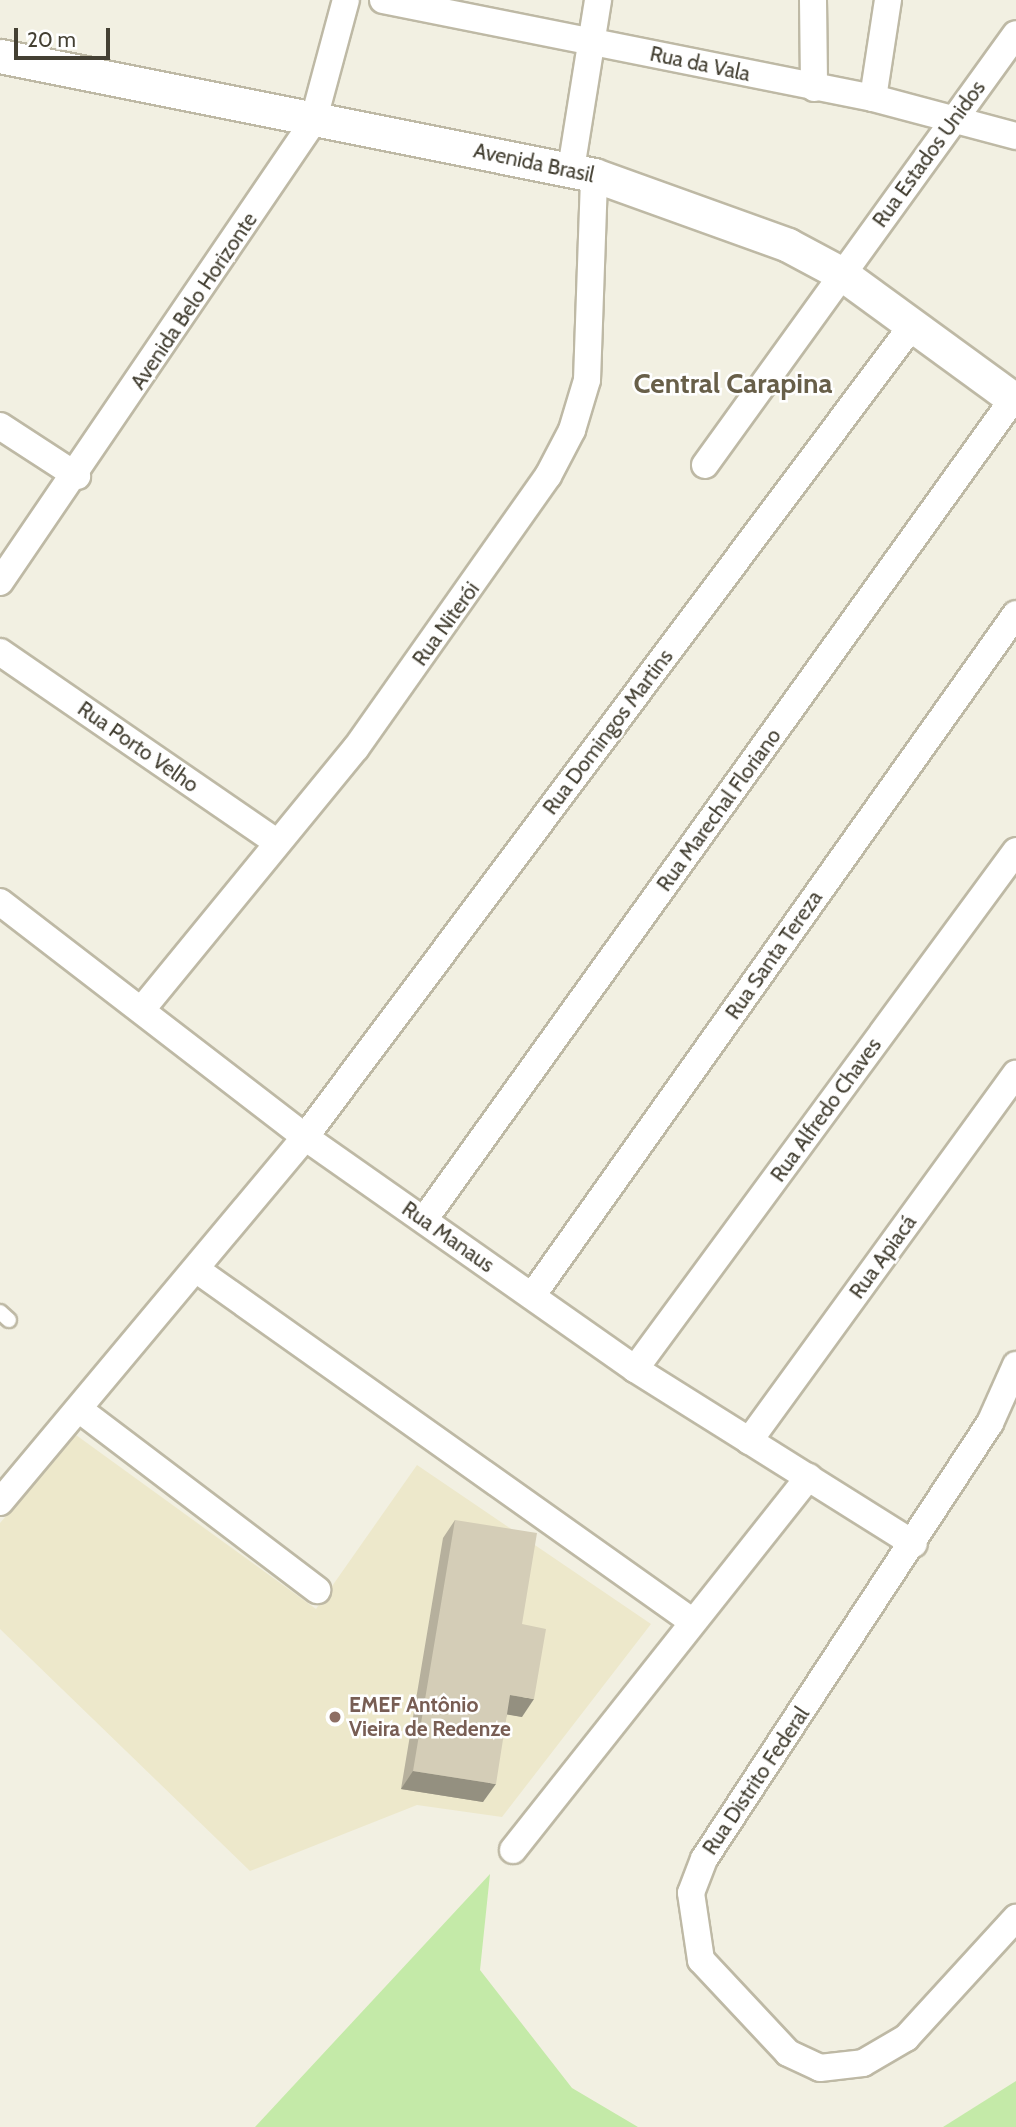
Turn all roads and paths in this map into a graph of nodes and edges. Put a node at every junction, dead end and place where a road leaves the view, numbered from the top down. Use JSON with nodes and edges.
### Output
{"nodes":[{"id":1,"x":346,"y":0,"type":"edge"},
{"id":2,"x":383,"y":0,"type":"edge"},
{"id":3,"x":598,"y":0,"type":"edge"},
{"id":4,"x":813,"y":0,"type":"edge"},
{"id":5,"x":888,"y":0,"type":"edge"},
{"id":6,"x":1016,"y":34,"type":"edge"},
{"id":7,"x":592,"y":41,"type":"junction"},
{"id":8,"x":0,"y":56,"type":"edge"},
{"id":9,"x":814,"y":88,"type":"junction"},
{"id":10,"x":873,"y":98,"type":"junction"},
{"id":11,"x":957,"y":117,"type":"junction"},
{"id":12,"x":313,"y":122,"type":"junction"},
{"id":13,"x":1016,"y":136,"type":"edge"},
{"id":14,"x":583,"y":172,"type":"junction"},
{"id":15,"x":842,"y":274,"type":"junction"},
{"id":16,"x":911,"y":327,"type":"junction"},
{"id":17,"x":1015,"y":400,"type":"edge"},
{"id":18,"x":0,"y":426,"type":"edge"},
{"id":19,"x":705,"y":465,"type":"dead end"},
{"id":20,"x":77,"y":476,"type":"junction"},
{"id":21,"x":0,"y":582,"type":"edge"},
{"id":22,"x":1016,"y":614,"type":"edge"},
{"id":23,"x":0,"y":652,"type":"edge"},
{"id":24,"x":276,"y":842,"type":"junction"},
{"id":25,"x":1016,"y":851,"type":"edge"},
{"id":26,"x":0,"y":902,"type":"edge"},
{"id":27,"x":143,"y":1008,"type":"junction"},
{"id":28,"x":1016,"y":1074,"type":"edge"},
{"id":29,"x":305,"y":1137,"type":"junction"},
{"id":30,"x":424,"y":1220,"type":"junction"},
{"id":31,"x":197,"y":1270,"type":"junction"},
{"id":32,"x":532,"y":1296,"type":"junction"},
{"id":33,"x":1016,"y":1364,"type":"edge"},
{"id":34,"x":635,"y":1369,"type":"junction"},
{"id":35,"x":80,"y":1410,"type":"junction"},
{"id":36,"x":749,"y":1441,"type":"junction"},
{"id":37,"x":809,"y":1477,"type":"junction"},
{"id":38,"x":0,"y":1502,"type":"edge"},
{"id":39,"x":914,"y":1544,"type":"junction"},
{"id":40,"x":317,"y":1590,"type":"dead end"},
{"id":41,"x":690,"y":1620,"type":"junction"},
{"id":42,"x":513,"y":1850,"type":"dead end"},
{"id":43,"x":1016,"y":1918,"type":"edge"}],
"edges":[{"from":1,"to":12,"type":"street","name":"Avenida Belo Horizonte"},
{"from":2,"to":7,"type":"street","name":"Rua da Vala"},
{"from":3,"to":7,"type":"street","name":"Rua Niterói"},
{"from":4,"to":9,"type":"street"},
{"from":5,"to":10,"type":"street"},
{"from":6,"to":11,"type":"street","name":"Rua Estados Unidos"},
{"from":7,"to":9,"type":"street","name":"Rua da Vala"},
{"from":7,"to":14,"type":"street","name":"Rua Niterói"},
{"from":8,"to":12,"type":"street","name":"Avenida Brasil"},
{"from":9,"to":10,"type":"street","name":"Rua da Vala"},
{"from":10,"to":11,"type":"street","name":"Rua da Vala"},
{"from":11,"to":13,"type":"street","name":"Rua da Vala"},
{"from":11,"to":15,"type":"street","name":"Rua Estados Unidos"},
{"from":12,"to":14,"type":"street","name":"Avenida Brasil"},
{"from":12,"to":20,"type":"street","name":"Avenida Belo Horizonte"},
{"from":14,"to":15,"type":"street","name":"Avenida Brasil"},
{"from":14,"to":24,"type":"street","name":"Rua Niterói"},
{"from":15,"to":16,"type":"street","name":"Avenida Brasil"},
{"from":15,"to":19,"type":"street","name":"Rua Estados Unidos"},
{"from":16,"to":17,"type":"street","name":"Avenida Brasil"},
{"from":16,"to":29,"type":"street","name":"Rua Domingos Martins"},
{"from":17,"to":30,"type":"street","name":"Rua Marechal Floriano"},
{"from":18,"to":20,"type":"street"},
{"from":20,"to":21,"type":"street","name":"Avenida Belo Horizonte"},
{"from":22,"to":32,"type":"street","name":"Rua Santa Tereza"},
{"from":23,"to":24,"type":"street","name":"Rua Porto Velho"},
{"from":24,"to":27,"type":"street","name":"Rua Niterói"},
{"from":25,"to":34,"type":"street","name":"Rua Alfredo Chaves"},
{"from":26,"to":27,"type":"street","name":"Rua Manaus"},
{"from":27,"to":29,"type":"street","name":"Rua Manaus"},
{"from":28,"to":36,"type":"street","name":"Rua Apiacá"},
{"from":29,"to":30,"type":"street","name":"Rua Manaus"},
{"from":29,"to":31,"type":"street","name":"Rua Domingos Martins"},
{"from":30,"to":32,"type":"street","name":"Rua Manaus"},
{"from":31,"to":35,"type":"street","name":"Rua Domingos Martins"},
{"from":31,"to":41,"type":"street"},
{"from":32,"to":34,"type":"street","name":"Rua Manaus"},
{"from":33,"to":39,"type":"street","name":"Rua Distrito Federal"},
{"from":34,"to":36,"type":"street","name":"Rua Manaus"},
{"from":35,"to":38,"type":"street","name":"Rua Domingos Martins"},
{"from":35,"to":40,"type":"street"},
{"from":36,"to":37,"type":"street","name":"Rua Manaus"},
{"from":37,"to":39,"type":"street","name":"Rua Manaus"},
{"from":37,"to":41,"type":"street"},
{"from":39,"to":43,"type":"street","name":"Rua Distrito Federal"},
{"from":41,"to":42,"type":"street"}]}
